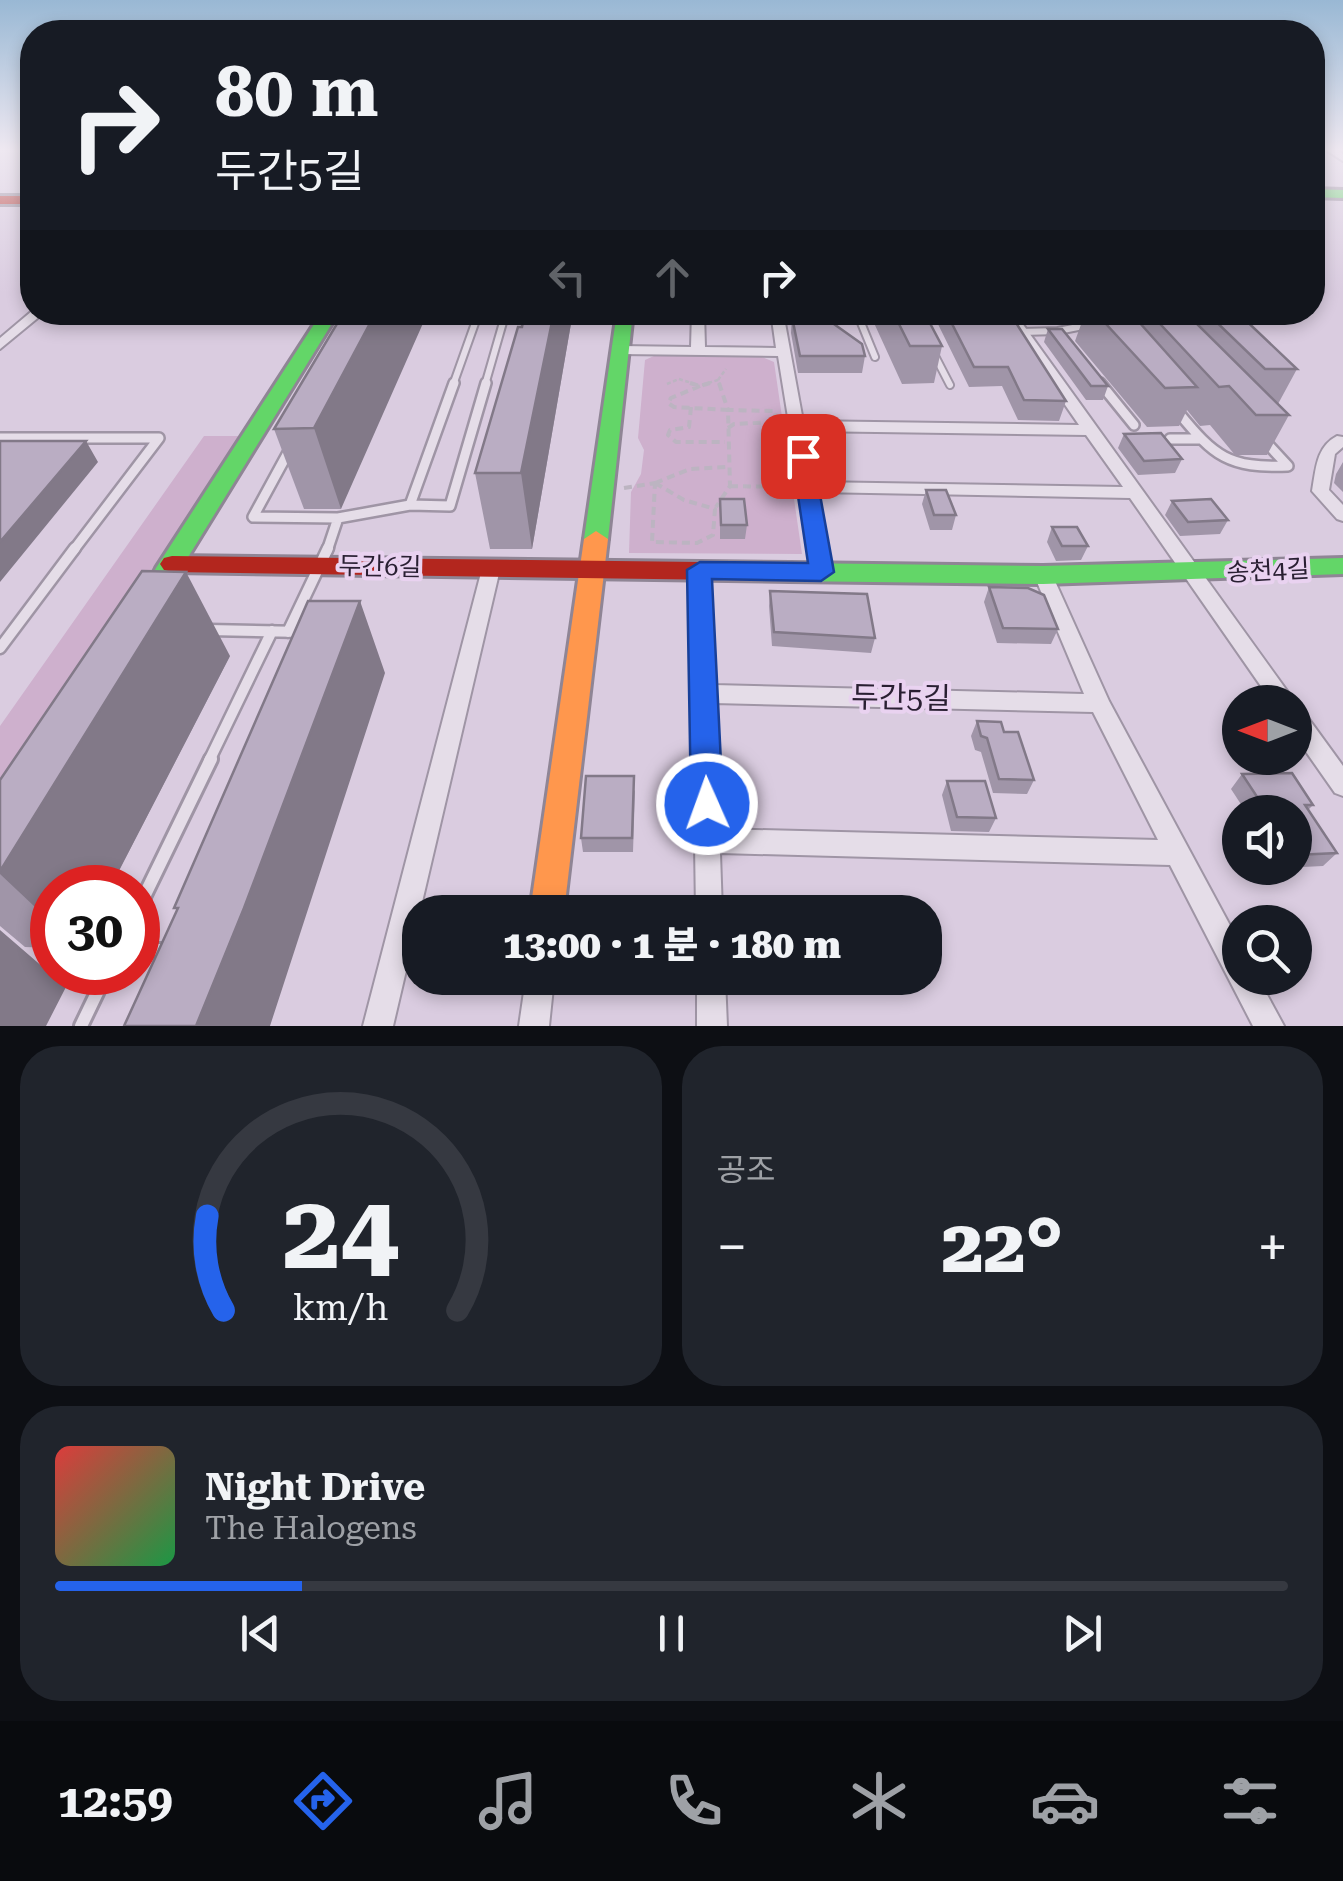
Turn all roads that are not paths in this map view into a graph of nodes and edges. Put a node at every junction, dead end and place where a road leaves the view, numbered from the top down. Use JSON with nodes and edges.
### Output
{"nodes":[{"id":1,"x":24,"y":325,"type":"edge"},
{"id":2,"x":324,"y":325,"type":"edge"},
{"id":3,"x":474,"y":325,"type":"edge"},
{"id":4,"x":502,"y":325,"type":"edge"},
{"id":5,"x":623,"y":325,"type":"edge"},
{"id":6,"x":698,"y":325,"type":"edge"},
{"id":7,"x":778,"y":325,"type":"edge"},
{"id":8,"x":861,"y":325,"type":"edge"},
{"id":9,"x":1015,"y":325,"type":"edge"},
{"id":10,"x":1087,"y":325,"type":"edge"},
{"id":11,"x":1058,"y":331,"type":"junction"},
{"id":12,"x":1020,"y":332,"type":"junction"},
{"id":13,"x":928,"y":342,"type":"edge"},
{"id":14,"x":1069,"y":344,"type":"edge"},
{"id":15,"x":0,"y":345,"type":"edge"},
{"id":16,"x":620,"y":350,"type":"junction"},
{"id":17,"x":698,"y":350,"type":"junction"},
{"id":18,"x":782,"y":352,"type":"junction"},
{"id":19,"x":875,"y":357,"type":"dead end"},
{"id":20,"x":1090,"y":372,"type":"edge"},
{"id":21,"x":950,"y":385,"type":"dead end"},
{"id":22,"x":1176,"y":410,"type":"edge"},
{"id":23,"x":1250,"y":425,"type":"edge"},
{"id":24,"x":798,"y":426,"type":"junction"},
{"id":25,"x":1134,"y":426,"type":"dead end"},
{"id":26,"x":1091,"y":430,"type":"junction"},
{"id":27,"x":300,"y":432,"type":"edge"},
{"id":28,"x":0,"y":438,"type":"edge"},
{"id":29,"x":1170,"y":439,"type":"edge"},
{"id":30,"x":1200,"y":439,"type":"junction"},
{"id":31,"x":1343,"y":442,"type":"edge"},
{"id":32,"x":808,"y":487,"type":"junction"},
{"id":33,"x":1136,"y":493,"type":"junction"},
{"id":34,"x":410,"y":505,"type":"junction"},
{"id":35,"x":1343,"y":515,"type":"edge"},
{"id":36,"x":338,"y":518,"type":"junction"},
{"id":37,"x":172,"y":564,"type":"junction"},
{"id":38,"x":323,"y":565,"type":"junction"},
{"id":39,"x":1343,"y":566,"type":"edge"},
{"id":40,"x":491,"y":569,"type":"junction"},
{"id":41,"x":589,"y":570,"type":"junction"},
{"id":42,"x":700,"y":570,"type":"junction"},
{"id":43,"x":821,"y":572,"type":"junction"},
{"id":44,"x":1192,"y":573,"type":"junction"},
{"id":45,"x":1042,"y":575,"type":"junction"},
{"id":46,"x":152,"y":596,"type":"edge"},
{"id":47,"x":200,"y":630,"type":"dead end"},
{"id":48,"x":272,"y":632,"type":"junction"},
{"id":49,"x":288,"y":632,"type":"junction"},
{"id":50,"x":323,"y":633,"type":"edge"},
{"id":51,"x":0,"y":648,"type":"edge"},
{"id":52,"x":1272,"y":685,"type":"edge"},
{"id":53,"x":704,"y":694,"type":"junction"},
{"id":54,"x":1099,"y":703,"type":"junction"},
{"id":55,"x":1312,"y":742,"type":"edge"},
{"id":56,"x":1343,"y":785,"type":"edge"},
{"id":57,"x":708,"y":840,"type":"junction"},
{"id":58,"x":1175,"y":853,"type":"junction"},
{"id":59,"x":159,"y":865,"type":"edge"},
{"id":60,"x":550,"y":895,"type":"edge"},
{"id":61,"x":710,"y":895,"type":"edge"},
{"id":62,"x":1222,"y":940,"type":"edge"},
{"id":63,"x":160,"y":950,"type":"edge"},
{"id":64,"x":195,"y":951,"type":"edge"},
{"id":65,"x":96,"y":995,"type":"edge"},
{"id":66,"x":538,"y":995,"type":"edge"},
{"id":67,"x":711,"y":995,"type":"edge"},
{"id":68,"x":1252,"y":995,"type":"edge"},
{"id":69,"x":81,"y":1026,"type":"edge"},
{"id":70,"x":378,"y":1026,"type":"edge"},
{"id":71,"x":534,"y":1026,"type":"edge"},
{"id":72,"x":712,"y":1026,"type":"edge"},
{"id":73,"x":1269,"y":1026,"type":"edge"}],
"edges":[{"from":1,"to":15,"type":"street"},
{"from":2,"to":37,"type":"street"},
{"from":3,"to":34,"type":"lane"},
{"from":4,"to":34,"type":"lane"},
{"from":5,"to":16,"type":"street"},
{"from":6,"to":17,"type":"street"},
{"from":7,"to":18,"type":"street"},
{"from":8,"to":19,"type":"lane"},
{"from":9,"to":12,"type":"street"},
{"from":10,"to":11,"type":"lane"},
{"from":11,"to":12,"type":"lane"},
{"from":11,"to":14,"type":"lane"},
{"from":12,"to":26,"type":"street"},
{"from":13,"to":21,"type":"lane"},
{"from":16,"to":17,"type":"street"},
{"from":16,"to":41,"type":"street"},
{"from":17,"to":18,"type":"street"},
{"from":18,"to":24,"type":"street"},
{"from":20,"to":25,"type":"lane"},
{"from":22,"to":30,"type":"lane"},
{"from":23,"to":30,"type":"lane"},
{"from":24,"to":26,"type":"street"},
{"from":24,"to":32,"type":"street"},
{"from":26,"to":33,"type":"street"},
{"from":27,"to":36,"type":"lane"},
{"from":28,"to":51,"type":"lane"},
{"from":29,"to":30,"type":"lane"},
{"from":31,"to":35,"type":"street"},
{"from":32,"to":33,"type":"street"},
{"from":32,"to":43,"type":"street"},
{"from":33,"to":44,"type":"street"},
{"from":34,"to":36,"type":"lane"},
{"from":36,"to":38,"type":"lane"},
{"from":37,"to":38,"type":"street","name":"두간6길"},
{"from":37,"to":46,"type":"street"},
{"from":38,"to":40,"type":"street","name":"두간6길"},
{"from":38,"to":49,"type":"lane"},
{"from":39,"to":44,"type":"street","name":"송천4길"},
{"from":40,"to":41,"type":"street","name":"두간6길"},
{"from":40,"to":70,"type":"street"},
{"from":41,"to":42,"type":"street"},
{"from":41,"to":60,"type":"street"},
{"from":42,"to":43,"type":"street"},
{"from":42,"to":53,"type":"street"},
{"from":43,"to":45,"type":"street"},
{"from":44,"to":45,"type":"street"},
{"from":44,"to":52,"type":"street"},
{"from":45,"to":54,"type":"street"},
{"from":47,"to":48,"type":"lane"},
{"from":48,"to":49,"type":"lane"},
{"from":48,"to":59,"type":"lane"},
{"from":49,"to":50,"type":"lane"},
{"from":53,"to":54,"type":"street","name":"두간5길"},
{"from":53,"to":57,"type":"street"},
{"from":54,"to":58,"type":"street"},
{"from":55,"to":56,"type":"street"},
{"from":57,"to":58,"type":"street"},
{"from":57,"to":61,"type":"street"},
{"from":58,"to":62,"type":"street"},
{"from":63,"to":64,"type":"lane"},
{"from":65,"to":69,"type":"lane"},
{"from":66,"to":71,"type":"street"},
{"from":67,"to":72,"type":"street"},
{"from":68,"to":73,"type":"street"}]}
